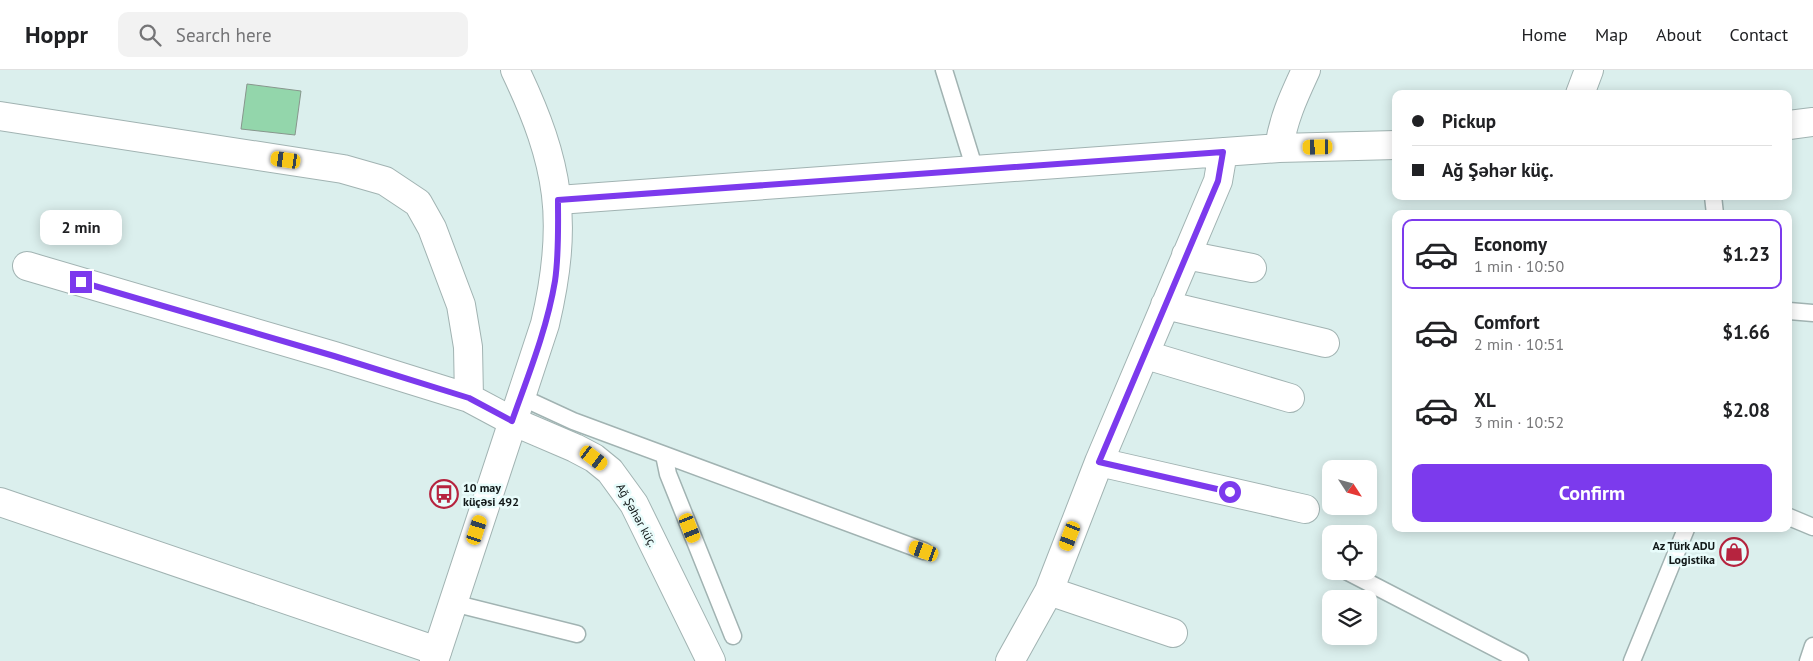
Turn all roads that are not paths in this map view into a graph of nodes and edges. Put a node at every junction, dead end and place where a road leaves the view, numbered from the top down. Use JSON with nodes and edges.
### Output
{"nodes":[{"id":1,"x":944,"y":70,"type":"edge"},
{"id":2,"x":1306,"y":70,"type":"edge"},
{"id":3,"x":1589,"y":70,"type":"edge"},
{"id":4,"x":519,"y":71,"type":"edge"},
{"id":5,"x":1582,"y":90,"type":"edge"},
{"id":6,"x":0,"y":116,"type":"edge"},
{"id":7,"x":1392,"y":145,"type":"edge"},
{"id":8,"x":1279,"y":148,"type":"junction"},
{"id":9,"x":1223,"y":152,"type":"junction"},
{"id":10,"x":975,"y":170,"type":"junction"},
{"id":11,"x":558,"y":200,"type":"junction"},
{"id":12,"x":1186,"y":255,"type":"junction"},
{"id":13,"x":27,"y":266,"type":"dead end"},
{"id":14,"x":1252,"y":268,"type":"dead end"},
{"id":15,"x":1165,"y":305,"type":"junction"},
{"id":16,"x":1792,"y":311,"type":"edge"},
{"id":17,"x":1813,"y":313,"type":"edge"},
{"id":18,"x":1325,"y":343,"type":"dead end"},
{"id":19,"x":1146,"y":355,"type":"junction"},
{"id":20,"x":469,"y":398,"type":"junction"},
{"id":21,"x":1290,"y":398,"type":"dead end"},
{"id":22,"x":516,"y":409,"type":"junction"},
{"id":23,"x":664,"y":455,"type":"junction"},
{"id":24,"x":1099,"y":462,"type":"junction"},
{"id":25,"x":0,"y":502,"type":"edge"},
{"id":26,"x":1305,"y":509,"type":"dead end"},
{"id":27,"x":1792,"y":518,"type":"edge"},
{"id":28,"x":1813,"y":527,"type":"edge"},
{"id":29,"x":1685,"y":532,"type":"edge"},
{"id":30,"x":924,"y":551,"type":"dead end"},
{"id":31,"x":1363,"y":580,"type":"edge"},
{"id":32,"x":1049,"y":591,"type":"junction"},
{"id":33,"x":453,"y":603,"type":"junction"},
{"id":34,"x":1173,"y":633,"type":"dead end"},
{"id":35,"x":577,"y":634,"type":"dead end"},
{"id":36,"x":733,"y":636,"type":"dead end"},
{"id":37,"x":1813,"y":646,"type":"edge"},
{"id":38,"x":436,"y":656,"type":"edge"},
{"id":39,"x":708,"y":660,"type":"edge"},
{"id":40,"x":1010,"y":661,"type":"edge"},
{"id":41,"x":1520,"y":661,"type":"edge"},
{"id":42,"x":1632,"y":661,"type":"edge"},
{"id":43,"x":1808,"y":661,"type":"edge"}],
"edges":[{"from":1,"to":10,"type":"lane"},
{"from":2,"to":8,"type":"street"},
{"from":3,"to":5,"type":"street"},
{"from":4,"to":11,"type":"street"},
{"from":6,"to":20,"type":"street"},
{"from":7,"to":8,"type":"street"},
{"from":8,"to":9,"type":"street"},
{"from":9,"to":10,"type":"street"},
{"from":9,"to":12,"type":"street"},
{"from":10,"to":11,"type":"street"},
{"from":11,"to":22,"type":"street"},
{"from":12,"to":14,"type":"street"},
{"from":12,"to":15,"type":"street"},
{"from":13,"to":20,"type":"street","name":"Ağ Şəhər küç."},
{"from":15,"to":18,"type":"street"},
{"from":15,"to":19,"type":"street"},
{"from":16,"to":17,"type":"lane"},
{"from":19,"to":21,"type":"street"},
{"from":19,"to":24,"type":"street"},
{"from":20,"to":22,"type":"street","name":"Ağ Şəhər küç."},
{"from":22,"to":23,"type":"lane"},
{"from":22,"to":33,"type":"street"},
{"from":22,"to":39,"type":"street","name":"Ağ Şəhər küç."},
{"from":23,"to":30,"type":"lane"},
{"from":23,"to":36,"type":"lane"},
{"from":24,"to":26,"type":"street"},
{"from":24,"to":32,"type":"street"},
{"from":25,"to":38,"type":"street"},
{"from":27,"to":28,"type":"lane"},
{"from":29,"to":42,"type":"lane"},
{"from":31,"to":41,"type":"lane"},
{"from":32,"to":34,"type":"street"},
{"from":32,"to":40,"type":"street"},
{"from":33,"to":35,"type":"lane"},
{"from":33,"to":38,"type":"street"},
{"from":37,"to":43,"type":"lane"}]}
